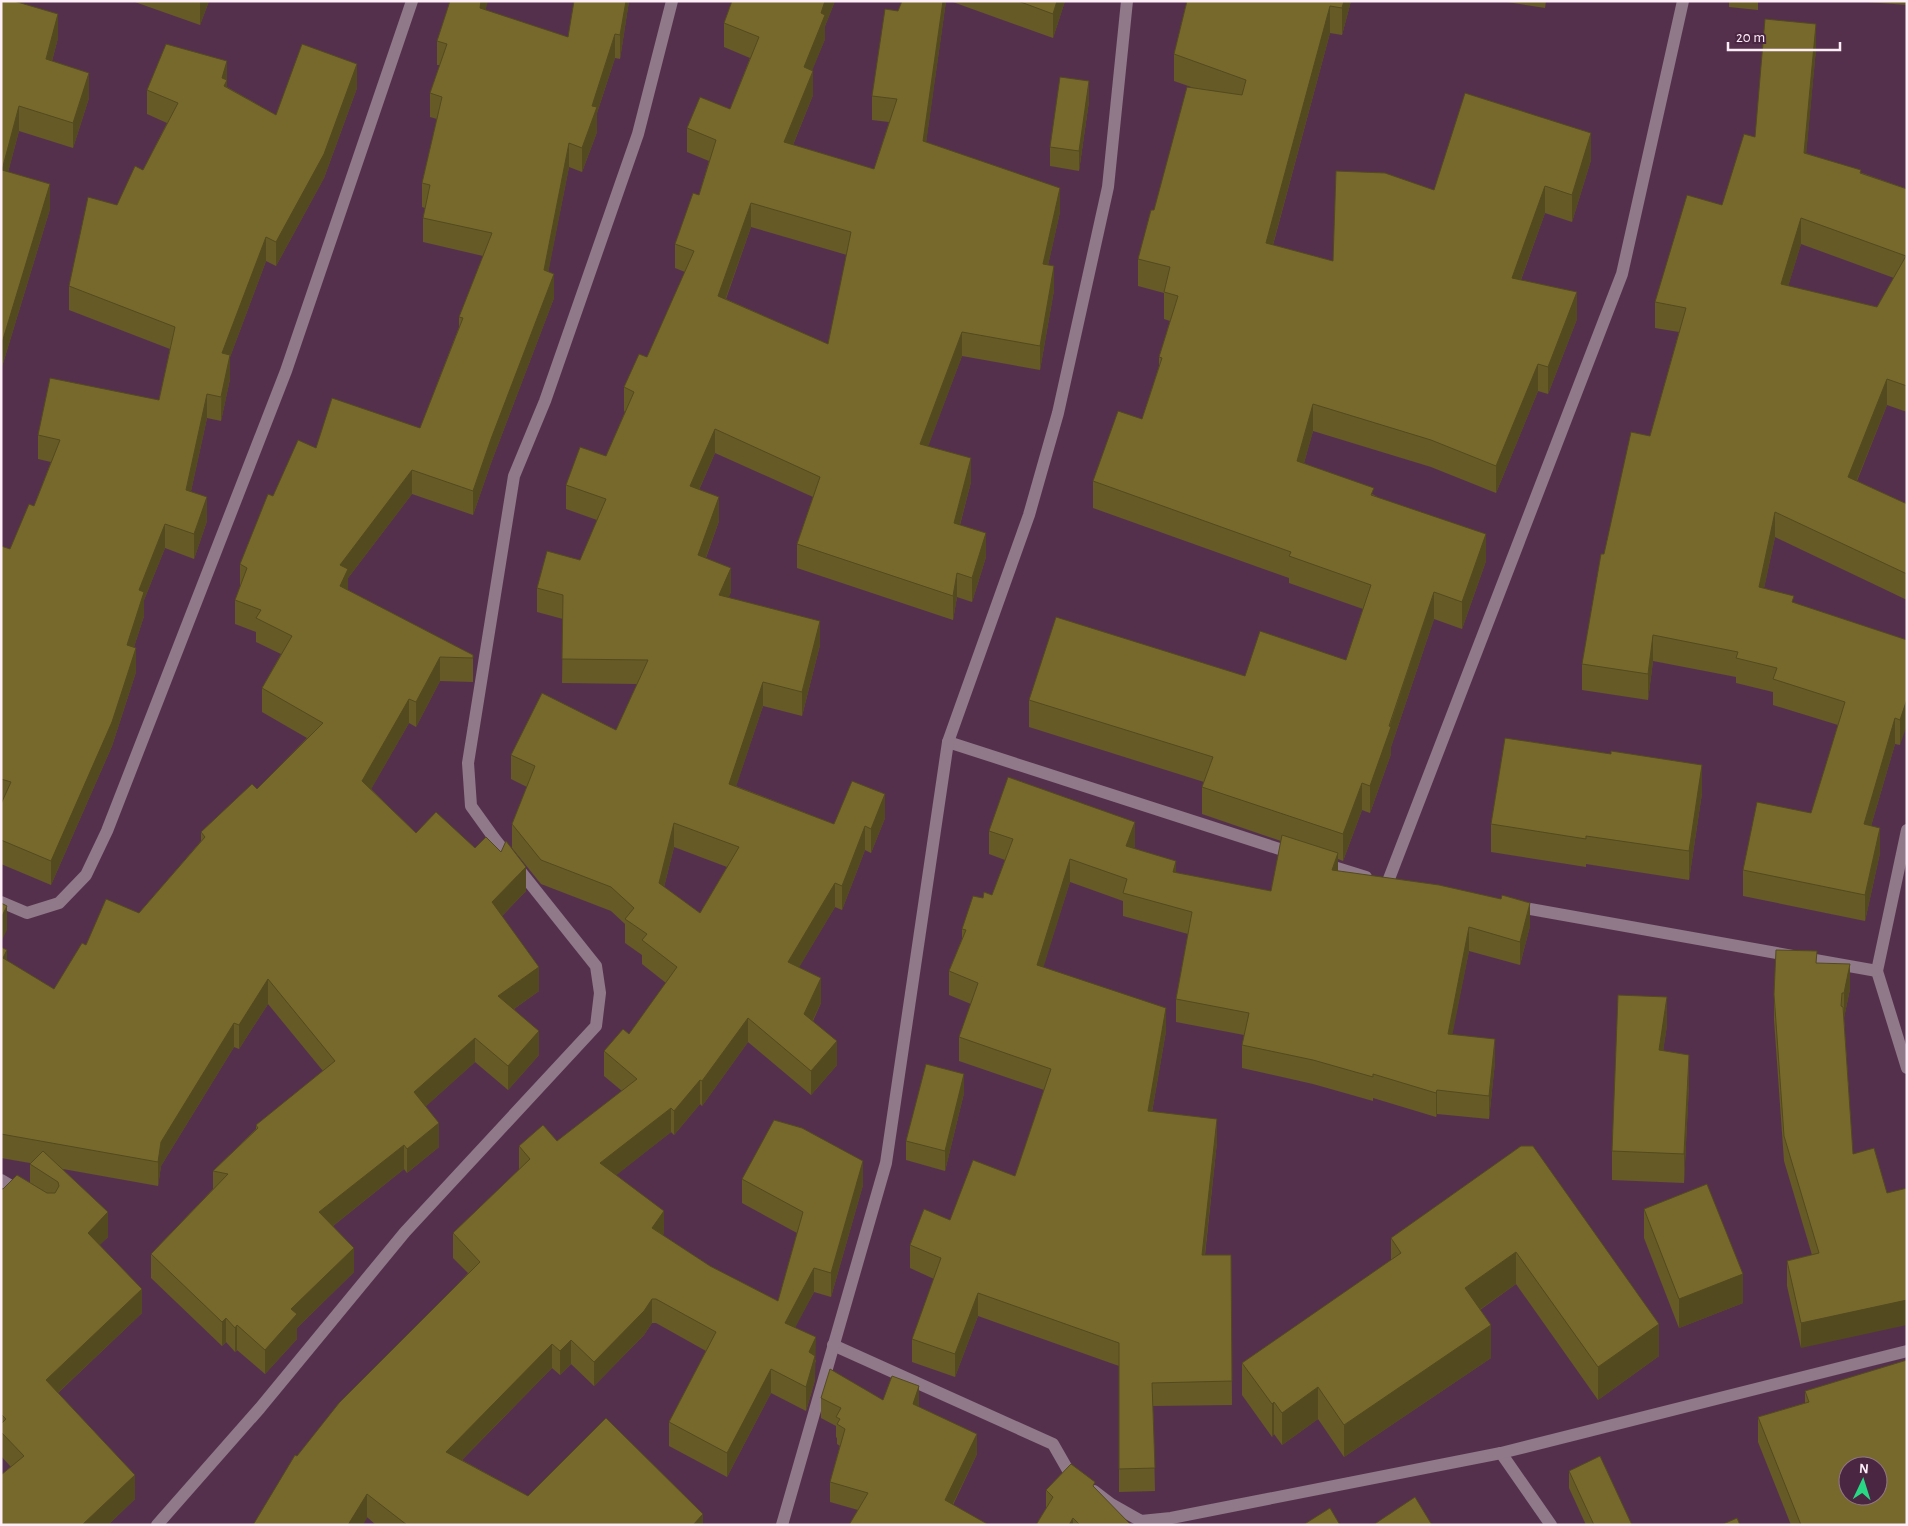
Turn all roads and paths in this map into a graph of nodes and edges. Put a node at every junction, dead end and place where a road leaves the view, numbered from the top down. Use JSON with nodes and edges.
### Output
{"nodes":[{"id":1,"x":412,"y":1,"type":"edge"},
{"id":2,"x":672,"y":1,"type":"edge"},
{"id":3,"x":1128,"y":1,"type":"edge"},
{"id":4,"x":1683,"y":1,"type":"edge"},
{"id":5,"x":948,"y":742,"type":"junction"},
{"id":6,"x":1907,"y":830,"type":"edge"},
{"id":7,"x":1,"y":902,"type":"edge"},
{"id":8,"x":1504,"y":905,"type":"edge"},
{"id":9,"x":1877,"y":971,"type":"junction"},
{"id":10,"x":1907,"y":1068,"type":"edge"},
{"id":11,"x":1,"y":1180,"type":"edge"},
{"id":12,"x":34,"y":1200,"type":"edge"},
{"id":13,"x":833,"y":1345,"type":"junction"},
{"id":14,"x":1907,"y":1351,"type":"edge"},
{"id":15,"x":1500,"y":1453,"type":"junction"},
{"id":16,"x":157,"y":1525,"type":"edge"},
{"id":17,"x":782,"y":1525,"type":"edge"},
{"id":18,"x":1551,"y":1525,"type":"edge"}],
"edges":[{"from":1,"to":7,"type":"street"},
{"from":2,"to":16,"type":"street"},
{"from":3,"to":5,"type":"street"},
{"from":4,"to":5,"type":"street"},
{"from":5,"to":13,"type":"street"},
{"from":6,"to":9,"type":"street"},
{"from":8,"to":9,"type":"street"},
{"from":9,"to":10,"type":"street"},
{"from":11,"to":12,"type":"street"},
{"from":13,"to":15,"type":"street"},
{"from":13,"to":17,"type":"street"},
{"from":14,"to":15,"type":"street"},
{"from":15,"to":18,"type":"street"}]}
